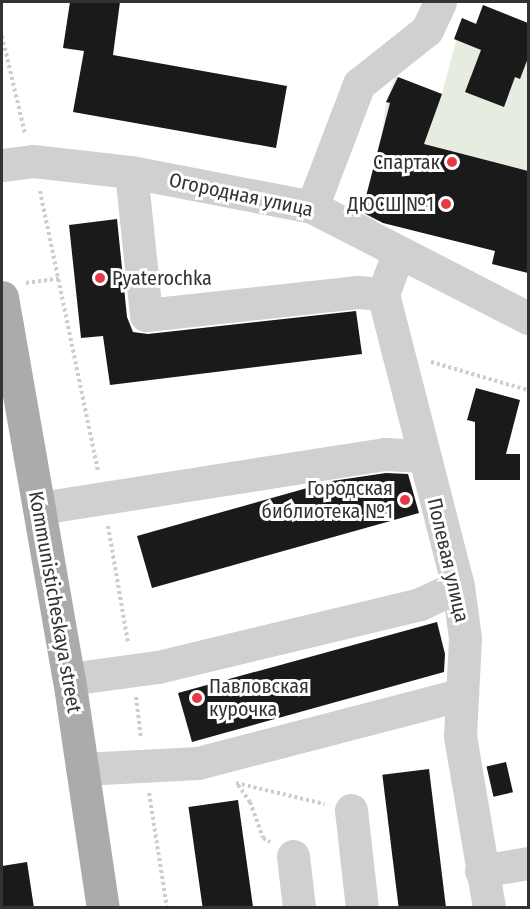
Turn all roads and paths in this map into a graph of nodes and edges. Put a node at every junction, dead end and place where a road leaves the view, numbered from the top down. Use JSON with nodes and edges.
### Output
{"nodes":[{"id":1,"x":440,"y":2,"type":"edge"},
{"id":2,"x":2,"y":165,"type":"edge"},
{"id":3,"x":131,"y":172,"type":"junction"},
{"id":4,"x":312,"y":207,"type":"junction"},
{"id":5,"x":398,"y":254,"type":"junction"},
{"id":6,"x":60,"y":278,"type":"dead end"},
{"id":7,"x":7,"y":291,"type":"edge"},
{"id":8,"x":383,"y":294,"type":"junction"},
{"id":9,"x":528,"y":318,"type":"edge"},
{"id":10,"x":398,"y":354,"type":"junction"},
{"id":11,"x":528,"y":390,"type":"edge"},
{"id":12,"x":422,"y":456,"type":"junction"},
{"id":13,"x":40,"y":508,"type":"junction"},
{"id":14,"x":458,"y":586,"type":"junction"},
{"id":15,"x":69,"y":679,"type":"junction"},
{"id":16,"x":462,"y":694,"type":"junction"},
{"id":17,"x":198,"y":763,"type":"junction"},
{"id":18,"x":82,"y":769,"type":"junction"},
{"id":19,"x":237,"y":784,"type":"junction"},
{"id":20,"x":351,"y":810,"type":"joint"},
{"id":21,"x":293,"y":856,"type":"joint"},
{"id":22,"x":528,"y":863,"type":"edge"},
{"id":23,"x":481,"y":871,"type":"junction"},
{"id":24,"x":103,"y":908,"type":"edge"},
{"id":25,"x":299,"y":908,"type":"edge"},
{"id":26,"x":362,"y":908,"type":"edge"},
{"id":27,"x":489,"y":908,"type":"edge"}],
"edges":[{"from":1,"to":4,"type":"street"},
{"from":2,"to":3,"type":"street","name":"Огородная улица"},
{"from":3,"to":4,"type":"street","name":"Огородная улица"},
{"from":3,"to":8,"type":"street"},
{"from":4,"to":5,"type":"street","name":"Огородная улица"},
{"from":5,"to":8,"type":"street"},
{"from":5,"to":9,"type":"street","name":"Огородная улица"},
{"from":6,"to":7,"type":"path"},
{"from":7,"to":13,"type":"main road","name":"Kommunisticheskaya street"},
{"from":8,"to":10,"type":"street","name":"Полевая улица"},
{"from":10,"to":11,"type":"path"},
{"from":10,"to":12,"type":"street","name":"Полевая улица"},
{"from":12,"to":13,"type":"street"},
{"from":12,"to":14,"type":"street","name":"Полевая улица"},
{"from":13,"to":15,"type":"main road","name":"Kommunisticheskaya street"},
{"from":14,"to":15,"type":"street"},
{"from":14,"to":16,"type":"street","name":"Полевая улица"},
{"from":15,"to":18,"type":"main road","name":"Kommunisticheskaya street"},
{"from":16,"to":17,"type":"street"},
{"from":16,"to":23,"type":"street","name":"Полевая улица"},
{"from":17,"to":18,"type":"street"},
{"from":17,"to":19,"type":"path"},
{"from":18,"to":24,"type":"main road","name":"Kommunisticheskaya street"},
{"from":19,"to":20,"type":"path"},
{"from":19,"to":21,"type":"path"},
{"from":20,"to":26,"type":"street"},
{"from":21,"to":25,"type":"street"},
{"from":22,"to":23,"type":"street"},
{"from":23,"to":27,"type":"street","name":"Полевая улица"}]}
